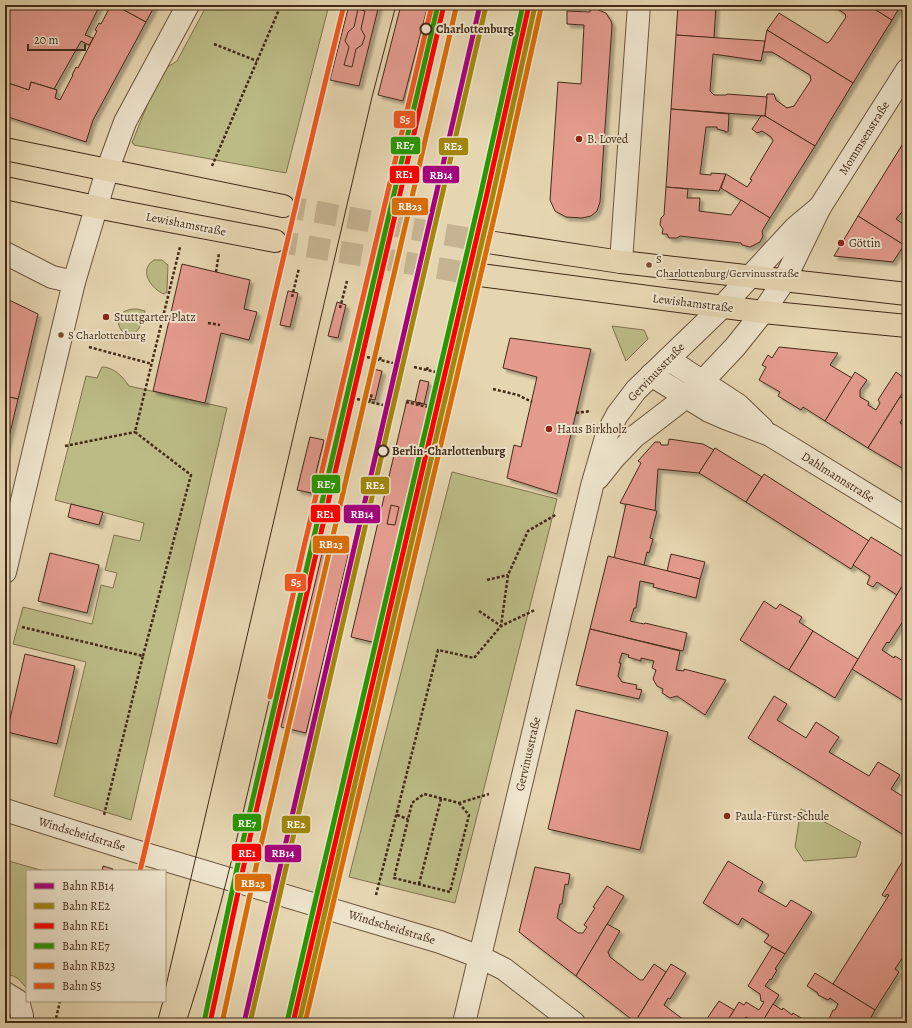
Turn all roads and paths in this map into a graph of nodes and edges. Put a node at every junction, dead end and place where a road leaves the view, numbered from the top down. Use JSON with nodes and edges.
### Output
{"nodes":[{"id":1,"x":188,"y":5,"type":"edge"},
{"id":2,"x":281,"y":5,"type":"edge"},
{"id":3,"x":639,"y":5,"type":"edge"},
{"id":4,"x":214,"y":44,"type":"dead end"},
{"id":5,"x":257,"y":60,"type":"junction"},
{"id":6,"x":906,"y":74,"type":"edge"},
{"id":7,"x":5,"y":149,"type":"edge"},
{"id":8,"x":212,"y":166,"type":"dead end"},
{"id":9,"x":107,"y":171,"type":"junction"},
{"id":10,"x":5,"y":188,"type":"edge"},
{"id":11,"x":283,"y":206,"type":"tunnel mouth"},
{"id":12,"x":820,"y":206,"type":"junction"},
{"id":13,"x":96,"y":207,"type":"junction"},
{"id":14,"x":275,"y":242,"type":"tunnel mouth"},
{"id":15,"x":488,"y":242,"type":"tunnel mouth"},
{"id":16,"x":180,"y":247,"type":"dead end"},
{"id":17,"x":219,"y":253,"type":"dead end"},
{"id":18,"x":5,"y":254,"type":"edge"},
{"id":19,"x":621,"y":262,"type":"junction"},
{"id":20,"x":298,"y":268,"type":"dead end"},
{"id":21,"x":216,"y":272,"type":"dead end"},
{"id":22,"x":480,"y":275,"type":"tunnel mouth"},
{"id":23,"x":749,"y":277,"type":"junction"},
{"id":24,"x":347,"y":281,"type":"dead end"},
{"id":25,"x":784,"y":281,"type":"junction"},
{"id":26,"x":74,"y":282,"type":"junction"},
{"id":27,"x":907,"y":294,"type":"edge"},
{"id":28,"x":292,"y":297,"type":"dead end"},
{"id":29,"x":722,"y":307,"type":"junction"},
{"id":30,"x":340,"y":308,"type":"dead end"},
{"id":31,"x":763,"y":312,"type":"junction"},
{"id":32,"x":208,"y":322,"type":"dead end"},
{"id":33,"x":220,"y":325,"type":"dead end"},
{"id":34,"x":907,"y":326,"type":"edge"},
{"id":35,"x":89,"y":347,"type":"dead end"},
{"id":36,"x":381,"y":355,"type":"dead end"},
{"id":37,"x":367,"y":357,"type":"dead end"},
{"id":38,"x":668,"y":359,"type":"junction"},
{"id":39,"x":380,"y":360,"type":"junction"},
{"id":40,"x":392,"y":363,"type":"dead end"},
{"id":41,"x":152,"y":364,"type":"junction"},
{"id":42,"x":428,"y":366,"type":"dead end"},
{"id":43,"x":414,"y":367,"type":"dead end"},
{"id":44,"x":427,"y":370,"type":"junction"},
{"id":45,"x":440,"y":374,"type":"dead end"},
{"id":46,"x":651,"y":375,"type":"junction"},
{"id":47,"x":702,"y":382,"type":"junction"},
{"id":48,"x":493,"y":389,"type":"dead end"},
{"id":49,"x":372,"y":394,"type":"dead end"},
{"id":50,"x":686,"y":397,"type":"junction"},
{"id":51,"x":357,"y":399,"type":"dead end"},
{"id":52,"x":420,"y":400,"type":"dead end"},
{"id":53,"x":369,"y":402,"type":"junction"},
{"id":54,"x":406,"y":402,"type":"dead end"},
{"id":55,"x":532,"y":402,"type":"dead end"},
{"id":56,"x":383,"y":405,"type":"dead end"},
{"id":57,"x":419,"y":405,"type":"junction"},
{"id":58,"x":432,"y":408,"type":"dead end"},
{"id":59,"x":591,"y":411,"type":"dead end"},
{"id":60,"x":576,"y":413,"type":"dead end"},
{"id":61,"x":135,"y":432,"type":"junction"},
{"id":62,"x":770,"y":435,"type":"junction"},
{"id":63,"x":65,"y":446,"type":"dead end"},
{"id":64,"x":592,"y":486,"type":"junction"},
{"id":65,"x":557,"y":514,"type":"dead end"},
{"id":66,"x":907,"y":519,"type":"edge"},
{"id":67,"x":5,"y":572,"type":"edge"},
{"id":68,"x":508,"y":575,"type":"junction"},
{"id":69,"x":487,"y":580,"type":"dead end"},
{"id":70,"x":535,"y":610,"type":"dead end"},
{"id":71,"x":479,"y":611,"type":"dead end"},
{"id":72,"x":501,"y":626,"type":"junction"},
{"id":73,"x":22,"y":627,"type":"dead end"},
{"id":74,"x":143,"y":656,"type":"junction"},
{"id":75,"x":489,"y":794,"type":"dead end"},
{"id":76,"x":441,"y":799,"type":"junction"},
{"id":77,"x":459,"y":803,"type":"junction"},
{"id":78,"x":5,"y":810,"type":"edge"},
{"id":79,"x":104,"y":815,"type":"dead end"},
{"id":80,"x":397,"y":815,"type":"junction"},
{"id":81,"x":408,"y":819,"type":"junction"},
{"id":82,"x":419,"y":884,"type":"junction"},
{"id":83,"x":376,"y":895,"type":"dead end"},
{"id":84,"x":480,"y":956,"type":"junction"},
{"id":85,"x":12,"y":997,"type":"edge"},
{"id":86,"x":60,"y":1002,"type":"edge"},
{"id":87,"x":21,"y":1023,"type":"edge"},
{"id":88,"x":55,"y":1023,"type":"edge"},
{"id":89,"x":464,"y":1023,"type":"edge"},
{"id":90,"x":574,"y":1023,"type":"edge"}],
"edges":[{"from":1,"to":9,"type":"street"},
{"from":2,"to":5,"type":"path"},
{"from":3,"to":19,"type":"street"},
{"from":4,"to":5,"type":"path"},
{"from":5,"to":8,"type":"path"},
{"from":6,"to":12,"type":"street","name":"Mommsenstraße"},
{"from":7,"to":9,"type":"main road"},
{"from":9,"to":11,"type":"main road"},
{"from":9,"to":13,"type":"street"},
{"from":10,"to":13,"type":"main road","name":"Lewishamstraße"},
{"from":12,"to":23,"type":"street","name":"Mommsenstraße"},
{"from":12,"to":25,"type":"street","name":"Mommsenstraße"},
{"from":13,"to":14,"type":"main road","name":"Lewishamstraße"},
{"from":13,"to":26,"type":"street"},
{"from":15,"to":19,"type":"main road"},
{"from":16,"to":41,"type":"path"},
{"from":17,"to":21,"type":"path"},
{"from":18,"to":26,"type":"street"},
{"from":19,"to":23,"type":"main road"},
{"from":20,"to":28,"type":"path"},
{"from":22,"to":29,"type":"main road","name":"Lewishamstraße"},
{"from":23,"to":25,"type":"main road"},
{"from":23,"to":29,"type":"street","name":"Gervinusstraße"},
{"from":24,"to":30,"type":"path"},
{"from":25,"to":27,"type":"main road"},
{"from":25,"to":31,"type":"street","name":"Mommsenstraße"},
{"from":26,"to":67,"type":"street"},
{"from":29,"to":31,"type":"main road","name":"Lewishamstraße"},
{"from":29,"to":38,"type":"street","name":"Gervinusstraße"},
{"from":31,"to":34,"type":"main road","name":"Lewishamstraße"},
{"from":31,"to":47,"type":"street","name":"Gervinusstraße"},
{"from":32,"to":33,"type":"path"},
{"from":35,"to":41,"type":"path"},
{"from":36,"to":39,"type":"path"},
{"from":37,"to":39,"type":"path"},
{"from":38,"to":46,"type":"street","name":"Gervinusstraße"},
{"from":38,"to":47,"type":"street","name":"Dahlmannstraße"},
{"from":39,"to":40,"type":"path"},
{"from":41,"to":61,"type":"path"},
{"from":42,"to":44,"type":"path"},
{"from":43,"to":44,"type":"path"},
{"from":44,"to":45,"type":"path"},
{"from":46,"to":50,"type":"street","name":"Dahlmannstraße"},
{"from":46,"to":64,"type":"street","name":"Gervinusstraße"},
{"from":47,"to":50,"type":"street","name":"Gervinusstraße"},
{"from":47,"to":62,"type":"street","name":"Dahlmannstraße"},
{"from":48,"to":55,"type":"path"},
{"from":49,"to":53,"type":"path"},
{"from":50,"to":62,"type":"street","name":"Dahlmannstraße"},
{"from":50,"to":64,"type":"street","name":"Gervinusstraße"},
{"from":51,"to":53,"type":"path"},
{"from":52,"to":57,"type":"path"},
{"from":53,"to":56,"type":"path"},
{"from":54,"to":57,"type":"path"},
{"from":57,"to":58,"type":"path"},
{"from":59,"to":60,"type":"path"},
{"from":61,"to":63,"type":"path"},
{"from":61,"to":74,"type":"path"},
{"from":62,"to":66,"type":"street","name":"Dahlmannstraße"},
{"from":64,"to":84,"type":"street","name":"Gervinusstraße"},
{"from":65,"to":68,"type":"path"},
{"from":68,"to":69,"type":"path"},
{"from":68,"to":72,"type":"path"},
{"from":70,"to":72,"type":"path"},
{"from":71,"to":72,"type":"path"},
{"from":72,"to":80,"type":"path"},
{"from":73,"to":74,"type":"path"},
{"from":74,"to":79,"type":"path"},
{"from":75,"to":77,"type":"path"},
{"from":76,"to":77,"type":"path"},
{"from":76,"to":81,"type":"path"},
{"from":76,"to":82,"type":"path"},
{"from":77,"to":82,"type":"path"},
{"from":78,"to":84,"type":"street","name":"Windscheidstraße"},
{"from":80,"to":81,"type":"path"},
{"from":80,"to":83,"type":"path"},
{"from":81,"to":82,"type":"path"},
{"from":84,"to":89,"type":"street","name":"Gervinusstraße"},
{"from":84,"to":90,"type":"street","name":"Windscheidstraße"},
{"from":85,"to":87,"type":"street"},
{"from":86,"to":88,"type":"path"}]}
